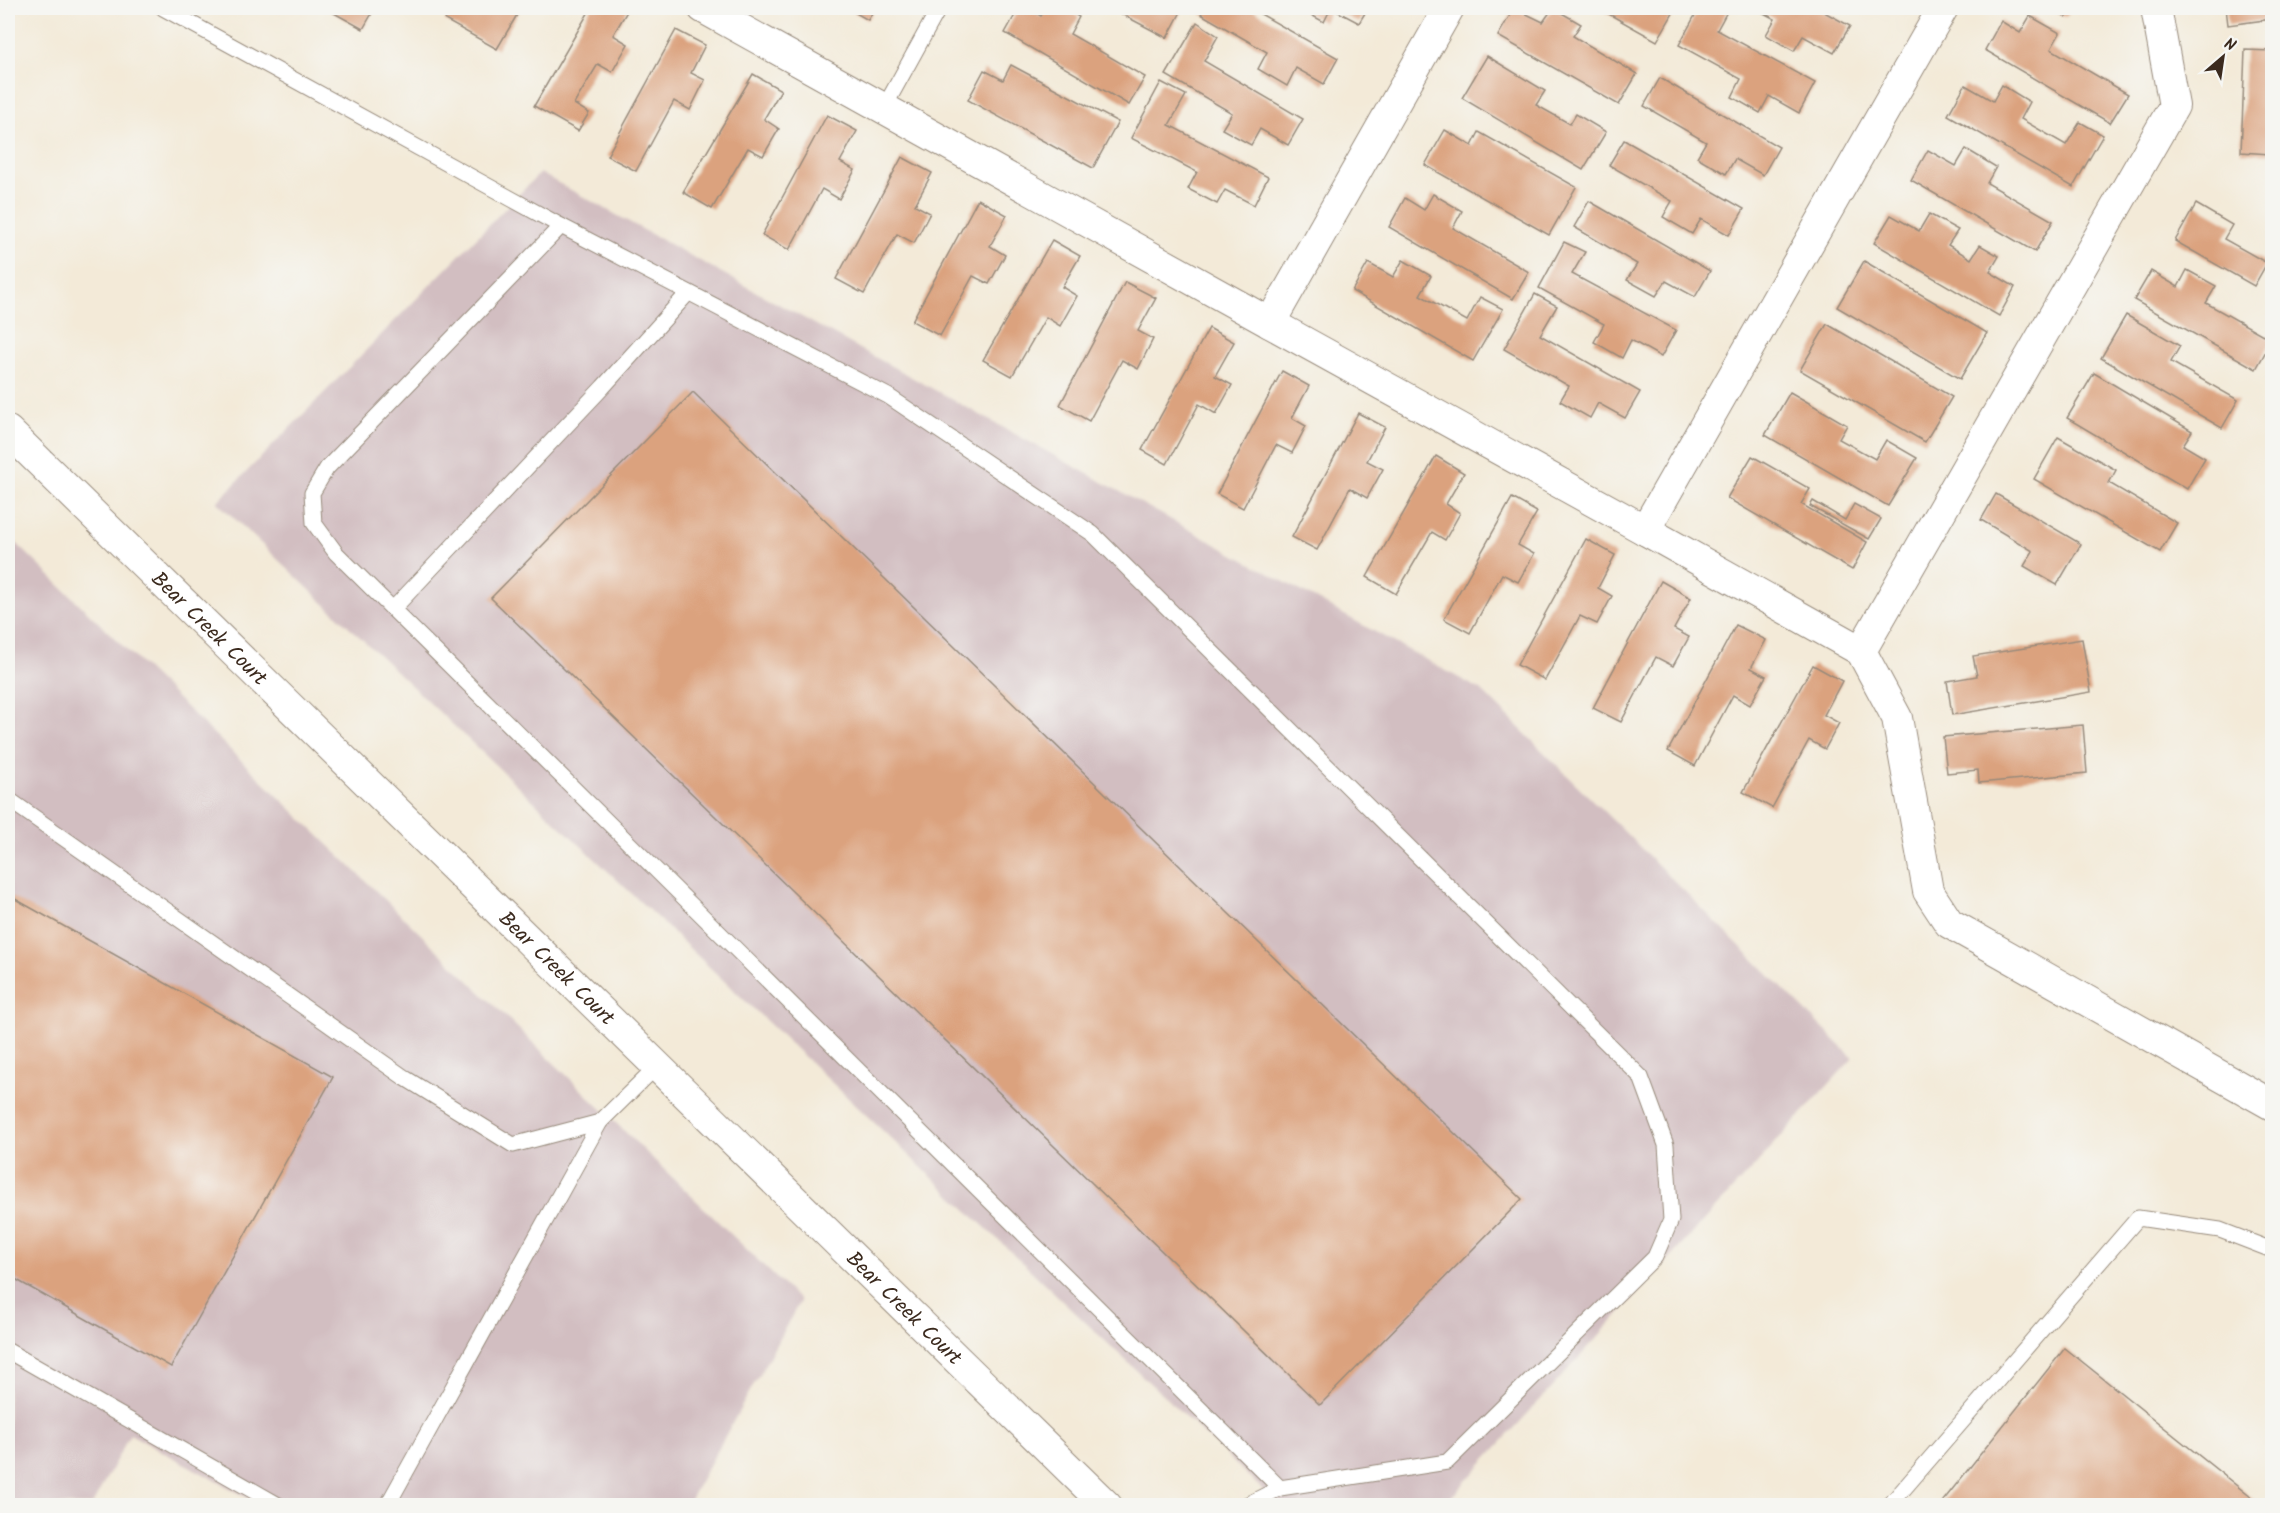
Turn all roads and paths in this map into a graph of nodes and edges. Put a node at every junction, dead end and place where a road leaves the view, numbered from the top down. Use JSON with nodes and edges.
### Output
{"nodes":[{"id":1,"x":163,"y":8,"type":"edge"},
{"id":2,"x":703,"y":8,"type":"edge"},
{"id":3,"x":939,"y":8,"type":"edge"},
{"id":4,"x":1449,"y":8,"type":"edge"},
{"id":5,"x":1943,"y":8,"type":"edge"},
{"id":6,"x":2156,"y":8,"type":"edge"},
{"id":7,"x":884,"y":108,"type":"junction"},
{"id":8,"x":561,"y":226,"type":"junction"},
{"id":9,"x":688,"y":293,"type":"junction"},
{"id":10,"x":1270,"y":323,"type":"junction"},
{"id":11,"x":8,"y":431,"type":"edge"},
{"id":12,"x":1645,"y":530,"type":"junction"},
{"id":13,"x":393,"y":609,"type":"junction"},
{"id":14,"x":1861,"y":651,"type":"junction"},
{"id":15,"x":8,"y":799,"type":"edge"},
{"id":16,"x":657,"y":1066,"type":"junction"},
{"id":17,"x":2272,"y":1106,"type":"edge"},
{"id":18,"x":600,"y":1122,"type":"junction"},
{"id":19,"x":2272,"y":1250,"type":"edge"},
{"id":20,"x":8,"y":1351,"type":"edge"},
{"id":21,"x":1280,"y":1488,"type":"junction"},
{"id":22,"x":280,"y":1506,"type":"edge"},
{"id":23,"x":387,"y":1506,"type":"edge"},
{"id":24,"x":1107,"y":1506,"type":"edge"},
{"id":25,"x":1244,"y":1506,"type":"edge"},
{"id":26,"x":1889,"y":1506,"type":"edge"}],
"edges":[{"from":1,"to":8,"type":"lane"},
{"from":2,"to":7,"type":"street"},
{"from":3,"to":7,"type":"lane"},
{"from":4,"to":10,"type":"street"},
{"from":5,"to":12,"type":"street"},
{"from":6,"to":14,"type":"street"},
{"from":7,"to":10,"type":"street"},
{"from":8,"to":9,"type":"lane"},
{"from":8,"to":13,"type":"lane"},
{"from":9,"to":13,"type":"lane"},
{"from":9,"to":21,"type":"lane"},
{"from":10,"to":12,"type":"street"},
{"from":11,"to":16,"type":"street","name":"Bear Creek Court"},
{"from":12,"to":14,"type":"street"},
{"from":13,"to":21,"type":"lane"},
{"from":14,"to":17,"type":"street"},
{"from":15,"to":18,"type":"lane"},
{"from":16,"to":18,"type":"lane"},
{"from":16,"to":24,"type":"street","name":"Bear Creek Court"},
{"from":18,"to":23,"type":"lane"},
{"from":19,"to":26,"type":"lane"},
{"from":20,"to":22,"type":"lane"},
{"from":21,"to":25,"type":"lane"}]}
